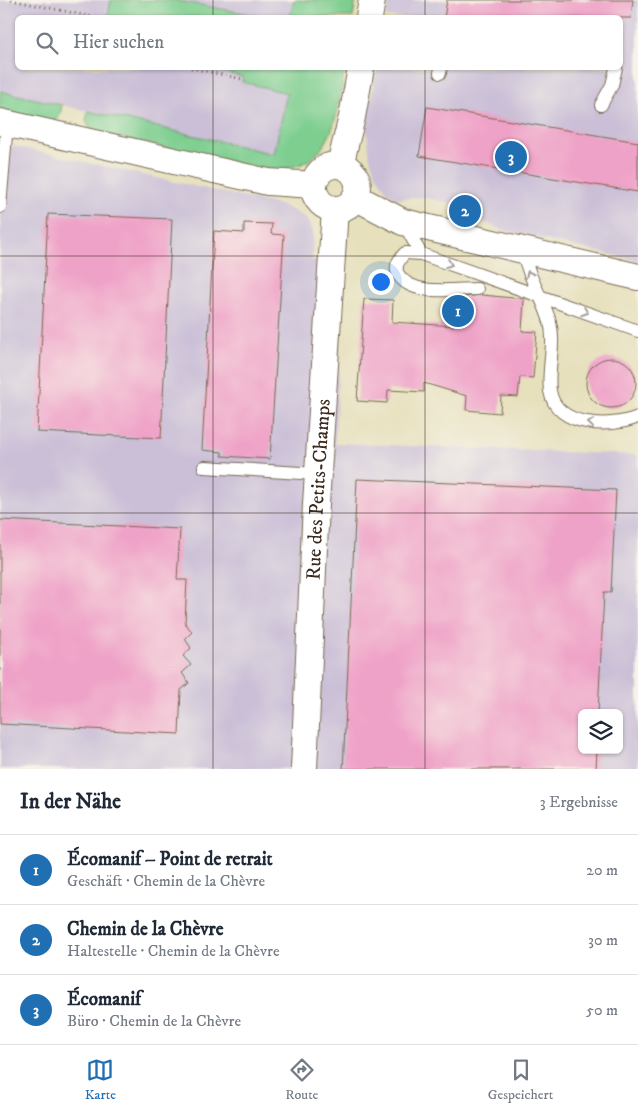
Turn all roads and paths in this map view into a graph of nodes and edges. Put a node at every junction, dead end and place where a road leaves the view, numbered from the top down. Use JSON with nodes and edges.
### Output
{"nodes":[{"id":1,"x":11,"y":0,"type":"edge"},
{"id":2,"x":372,"y":0,"type":"edge"},
{"id":3,"x":84,"y":15,"type":"edge"},
{"id":4,"x":370,"y":15,"type":"edge"},
{"id":5,"x":200,"y":70,"type":"edge"},
{"id":6,"x":361,"y":70,"type":"edge"},
{"id":7,"x":616,"y":70,"type":"edge"},
{"id":8,"x":242,"y":79,"type":"dead end"},
{"id":9,"x":601,"y":105,"type":"dead end"},
{"id":10,"x":3,"y":122,"type":"edge"},
{"id":11,"x":340,"y":165,"type":"junction"},
{"id":12,"x":314,"y":185,"type":"junction"},
{"id":13,"x":345,"y":203,"type":"junction"},
{"id":14,"x":0,"y":207,"type":"edge"},
{"id":15,"x":403,"y":222,"type":"junction"},
{"id":16,"x":523,"y":251,"type":"junction"},
{"id":17,"x":421,"y":254,"type":"junction"},
{"id":18,"x":638,"y":277,"type":"edge"},
{"id":19,"x":477,"y":289,"type":"dead end"},
{"id":20,"x":539,"y":296,"type":"junction"},
{"id":21,"x":638,"y":331,"type":"edge"},
{"id":22,"x":638,"y":416,"type":"edge"},
{"id":23,"x":204,"y":467,"type":"dead end"},
{"id":24,"x":318,"y":474,"type":"junction"},
{"id":25,"x":304,"y":769,"type":"edge"}],
"edges":[{"from":1,"to":3,"type":"path"},
{"from":2,"to":4,"type":"street"},
{"from":5,"to":8,"type":"path"},
{"from":6,"to":11,"type":"street"},
{"from":7,"to":9,"type":"lane"},
{"from":10,"to":12,"type":"street"},
{"from":10,"to":14,"type":"lane"},
{"from":11,"to":12,"type":"street"},
{"from":11,"to":13,"type":"street"},
{"from":12,"to":13,"type":"street"},
{"from":13,"to":15,"type":"street"},
{"from":13,"to":24,"type":"street","name":"Rue des Petits-Champs"},
{"from":15,"to":16,"type":"street"},
{"from":15,"to":17,"type":"lane"},
{"from":16,"to":18,"type":"street"},
{"from":20,"to":16,"type":"lane","one_way":true},
{"from":17,"to":19,"type":"lane"},
{"from":17,"to":20,"type":"lane","one_way":true},
{"from":20,"to":21,"type":"lane","one_way":true},
{"from":22,"to":20,"type":"lane","one_way":true},
{"from":23,"to":24,"type":"lane"},
{"from":24,"to":25,"type":"street","name":"Rue des Petits-Champs"}]}
